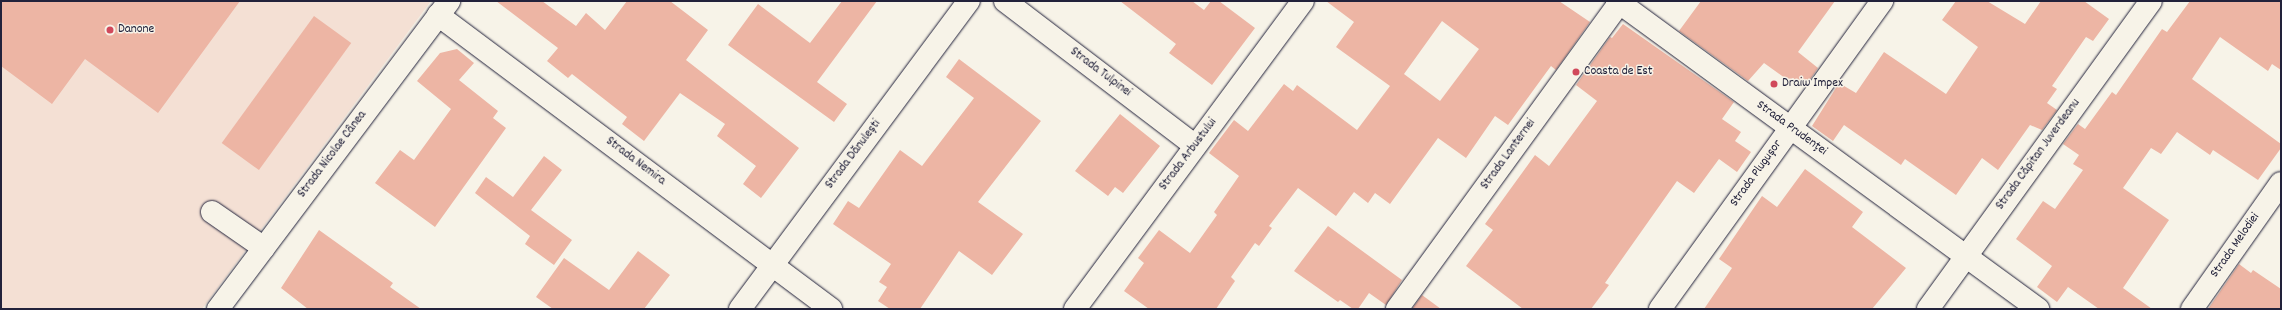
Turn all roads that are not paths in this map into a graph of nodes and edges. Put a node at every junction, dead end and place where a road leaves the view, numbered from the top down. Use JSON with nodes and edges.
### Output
{"nodes":[{"id":1,"x":968,"y":1,"type":"edge"},
{"id":2,"x":1005,"y":1,"type":"edge"},
{"id":3,"x":1303,"y":1,"type":"edge"},
{"id":4,"x":1882,"y":1,"type":"edge"},
{"id":5,"x":2151,"y":1,"type":"edge"},
{"id":6,"x":1619,"y":2,"type":"edge"},
{"id":7,"x":443,"y":8,"type":"edge"},
{"id":8,"x":1790,"y":128,"type":"junction"},
{"id":9,"x":1195,"y":146,"type":"junction"},
{"id":10,"x":2281,"y":183,"type":"edge"},
{"id":11,"x":212,"y":212,"type":"dead end"},
{"id":12,"x":264,"y":248,"type":"junction"},
{"id":13,"x":1965,"y":257,"type":"junction"},
{"id":14,"x":773,"y":265,"type":"junction"},
{"id":15,"x":218,"y":309,"type":"edge"},
{"id":16,"x":740,"y":309,"type":"edge"},
{"id":17,"x":831,"y":309,"type":"edge"},
{"id":18,"x":1074,"y":309,"type":"edge"},
{"id":19,"x":1397,"y":309,"type":"edge"},
{"id":20,"x":1660,"y":309,"type":"edge"},
{"id":21,"x":1928,"y":309,"type":"edge"},
{"id":22,"x":2038,"y":309,"type":"edge"},
{"id":23,"x":2192,"y":309,"type":"edge"}],
"edges":[{"from":1,"to":14,"type":"street","name":"Strada Dănulești"},
{"from":2,"to":9,"type":"street","name":"Strada Tulpinei"},
{"from":3,"to":9,"type":"street","name":"Strada Arbustului"},
{"from":4,"to":8,"type":"street","name":"Strada Plugușor"},
{"from":5,"to":13,"type":"street","name":"Strada Căpitan Juverdeanu"},
{"from":6,"to":8,"type":"street","name":"Strada Prudenței"},
{"from":6,"to":19,"type":"street","name":"Strada Lanternei"},
{"from":7,"to":12,"type":"street","name":"Strada Nicolae Cânea"},
{"from":7,"to":14,"type":"street","name":"Strada Nemira"},
{"from":8,"to":13,"type":"street","name":"Strada Prudenței"},
{"from":8,"to":20,"type":"street","name":"Strada Plugușor"},
{"from":9,"to":18,"type":"street","name":"Strada Arbustului"},
{"from":10,"to":23,"type":"street","name":"Strada Melodiei"},
{"from":11,"to":12,"type":"street"},
{"from":12,"to":15,"type":"street","name":"Strada Nicolae Cânea"},
{"from":13,"to":21,"type":"street","name":"Strada Căpitan Juverdeanu"},
{"from":13,"to":22,"type":"street","name":"Strada Prudenței"},
{"from":14,"to":16,"type":"street","name":"Strada Dănulești"},
{"from":14,"to":17,"type":"street","name":"Strada Nemira"}]}
